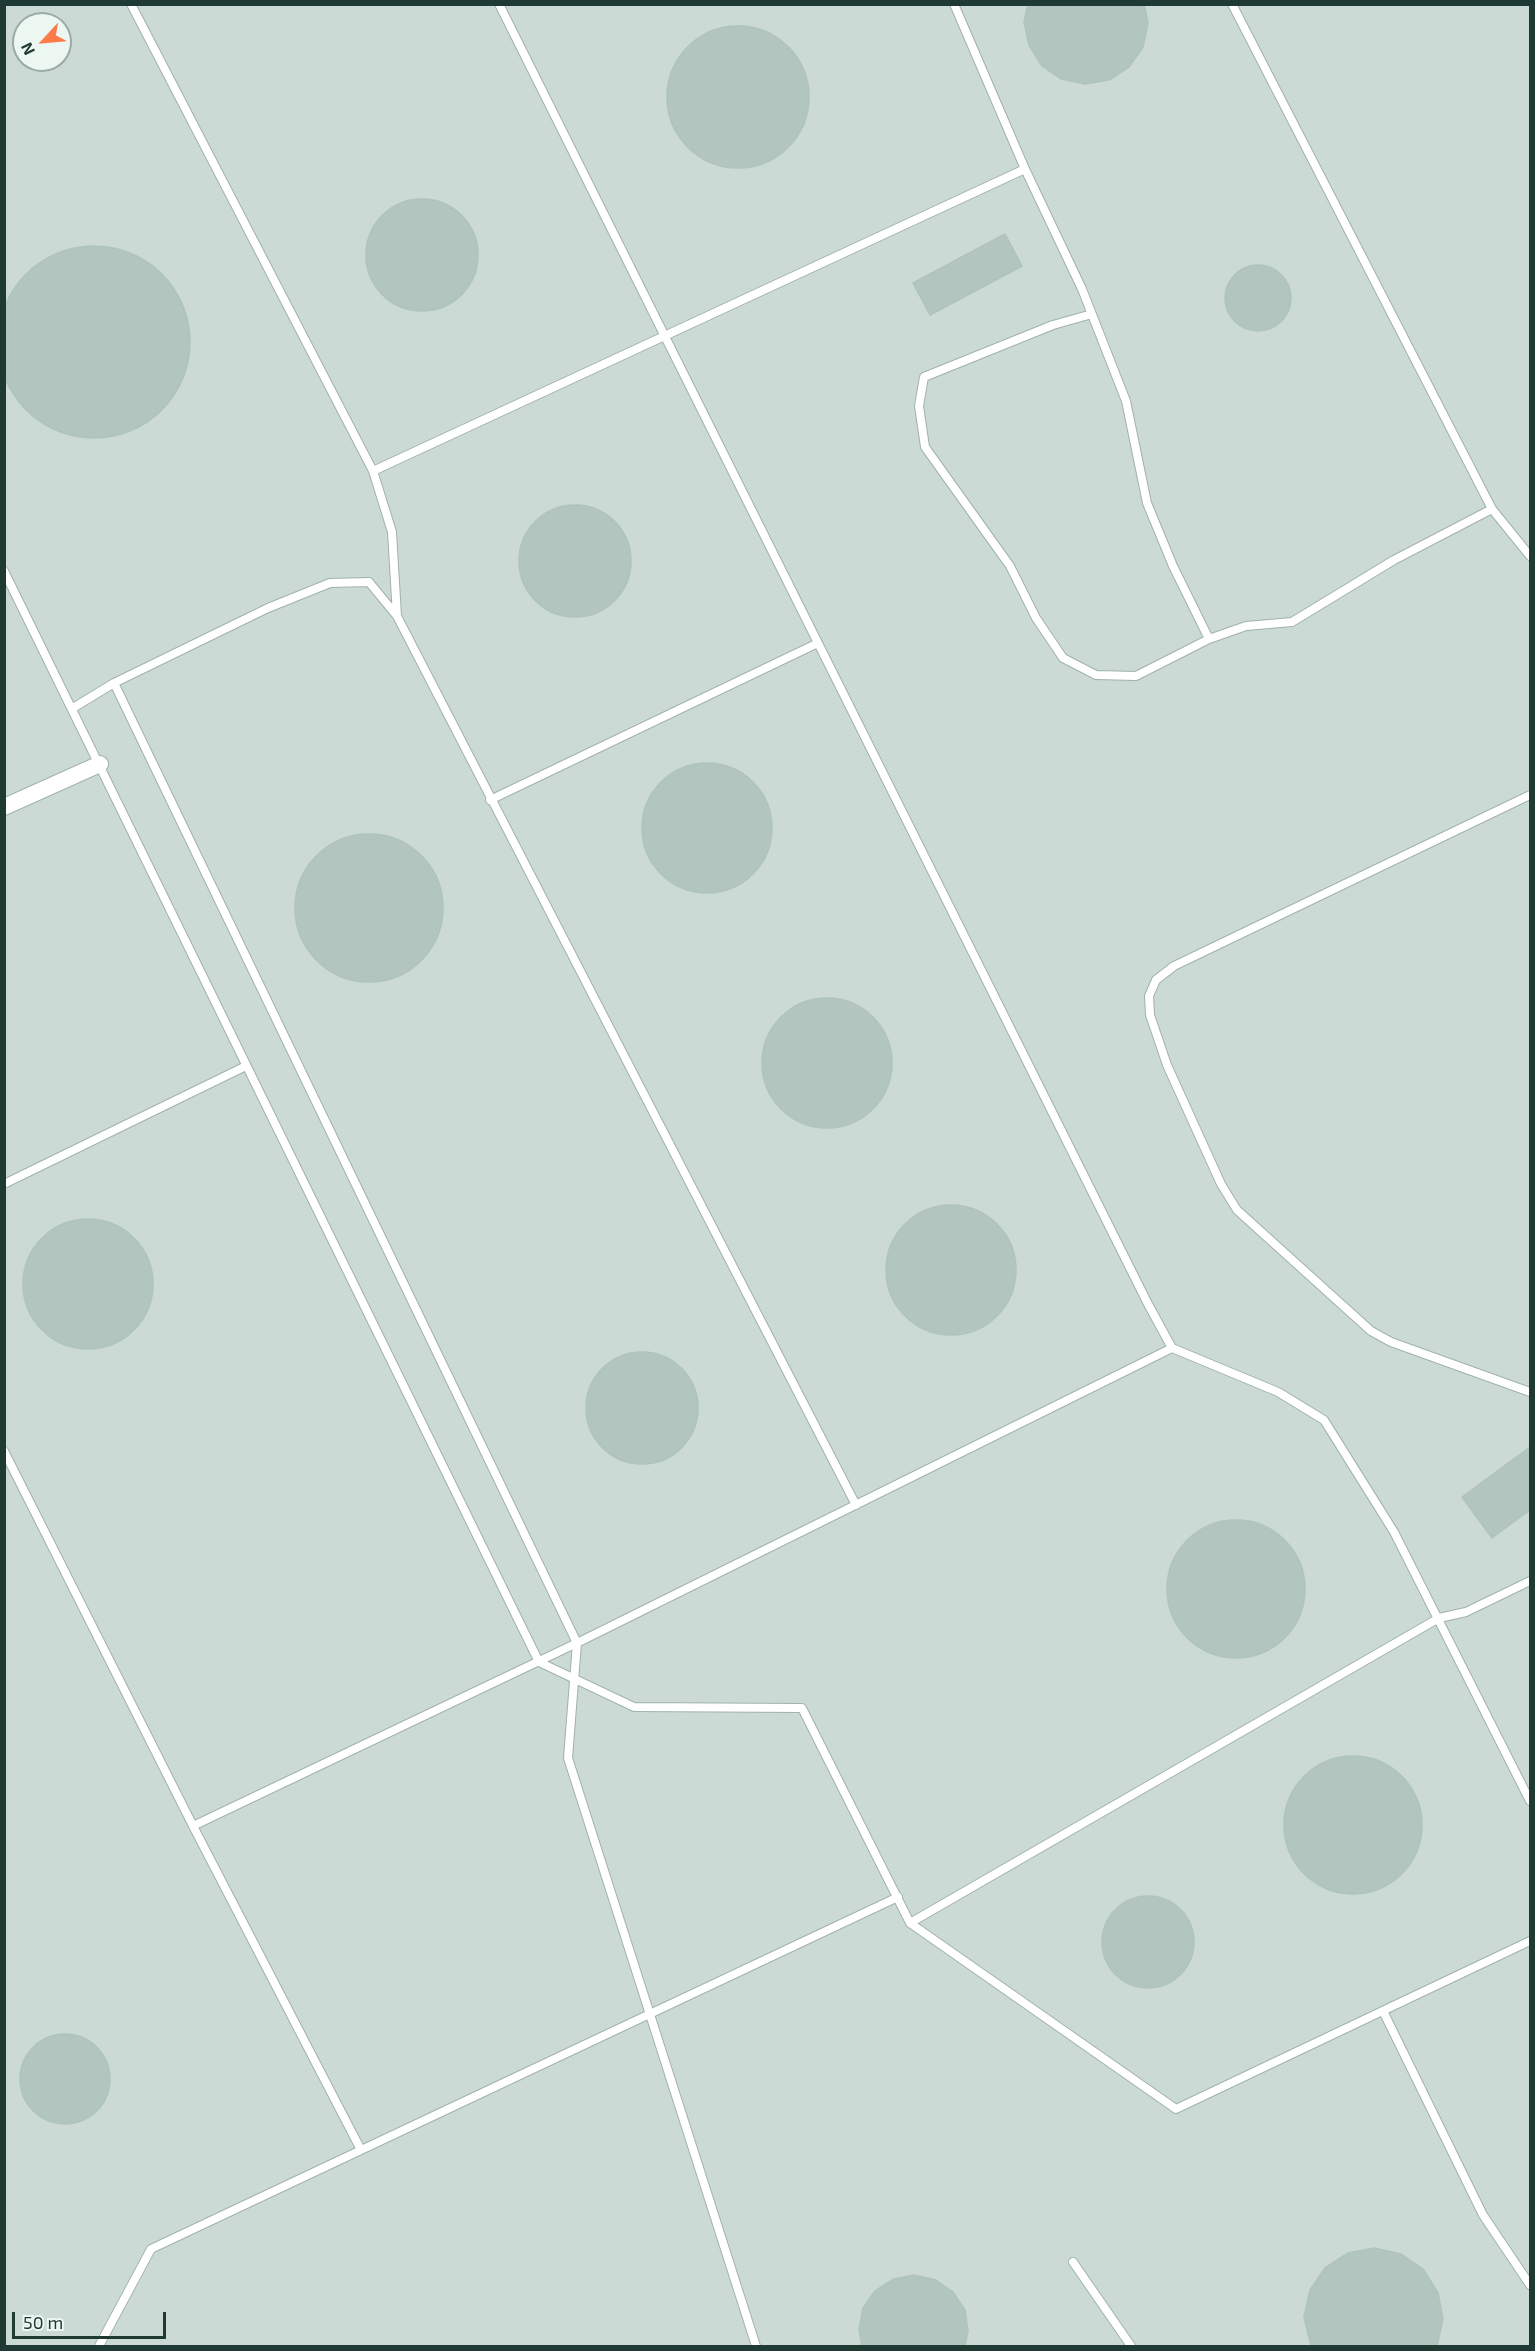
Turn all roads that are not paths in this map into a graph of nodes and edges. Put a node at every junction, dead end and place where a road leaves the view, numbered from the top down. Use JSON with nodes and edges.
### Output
{"nodes":[{"id":1,"x":131,"y":4,"type":"edge"},
{"id":2,"x":499,"y":4,"type":"edge"},
{"id":3,"x":954,"y":4,"type":"edge"},
{"id":4,"x":1232,"y":4,"type":"edge"},
{"id":5,"x":1024,"y":169,"type":"junction"},
{"id":6,"x":1092,"y":314,"type":"junction"},
{"id":7,"x":664,"y":335,"type":"junction"},
{"id":8,"x":373,"y":471,"type":"junction"},
{"id":9,"x":1492,"y":509,"type":"junction"},
{"id":10,"x":1530,"y":556,"type":"edge"},
{"id":11,"x":4,"y":571,"type":"edge"},
{"id":12,"x":397,"y":616,"type":"junction"},
{"id":13,"x":1209,"y":639,"type":"junction"},
{"id":14,"x":818,"y":643,"type":"junction"},
{"id":15,"x":114,"y":683,"type":"junction"},
{"id":16,"x":73,"y":708,"type":"junction"},
{"id":17,"x":100,"y":764,"type":"junction"},
{"id":18,"x":1530,"y":795,"type":"edge"},
{"id":19,"x":490,"y":800,"type":"junction"},
{"id":20,"x":4,"y":807,"type":"edge"},
{"id":21,"x":246,"y":1066,"type":"junction"},
{"id":22,"x":4,"y":1184,"type":"edge"},
{"id":23,"x":1172,"y":1348,"type":"junction"},
{"id":24,"x":1530,"y":1392,"type":"edge"},
{"id":25,"x":4,"y":1451,"type":"edge"},
{"id":26,"x":856,"y":1505,"type":"junction"},
{"id":27,"x":1530,"y":1581,"type":"edge"},
{"id":28,"x":1439,"y":1618,"type":"junction"},
{"id":29,"x":577,"y":1643,"type":"junction"},
{"id":30,"x":539,"y":1662,"type":"junction"},
{"id":31,"x":574,"y":1678,"type":"junction"},
{"id":32,"x":1530,"y":1801,"type":"edge"},
{"id":33,"x":193,"y":1826,"type":"junction"},
{"id":34,"x":897,"y":1897,"type":"junction"},
{"id":35,"x":910,"y":1923,"type":"junction"},
{"id":36,"x":1530,"y":1941,"type":"edge"},
{"id":37,"x":1383,"y":2011,"type":"junction"},
{"id":38,"x":649,"y":2014,"type":"junction"},
{"id":39,"x":361,"y":2150,"type":"junction"},
{"id":40,"x":1073,"y":2262,"type":"dead end"},
{"id":41,"x":1530,"y":2285,"type":"edge"},
{"id":42,"x":99,"y":2346,"type":"edge"},
{"id":43,"x":756,"y":2346,"type":"edge"},
{"id":44,"x":1131,"y":2346,"type":"edge"}],
"edges":[{"from":1,"to":8,"type":"lane"},
{"from":2,"to":7,"type":"lane"},
{"from":3,"to":5,"type":"lane"},
{"from":4,"to":9,"type":"lane"},
{"from":5,"to":6,"type":"lane"},
{"from":5,"to":7,"type":"lane"},
{"from":6,"to":13,"type":"lane"},
{"from":6,"to":13,"type":"lane"},
{"from":7,"to":8,"type":"lane"},
{"from":7,"to":14,"type":"lane"},
{"from":8,"to":12,"type":"lane"},
{"from":9,"to":10,"type":"lane"},
{"from":9,"to":13,"type":"lane"},
{"from":11,"to":16,"type":"lane"},
{"from":12,"to":15,"type":"lane"},
{"from":12,"to":19,"type":"lane"},
{"from":14,"to":19,"type":"lane"},
{"from":14,"to":23,"type":"lane"},
{"from":15,"to":16,"type":"lane"},
{"from":15,"to":29,"type":"lane"},
{"from":16,"to":17,"type":"lane"},
{"from":17,"to":20,"type":"street"},
{"from":17,"to":21,"type":"lane"},
{"from":18,"to":24,"type":"lane"},
{"from":19,"to":26,"type":"lane"},
{"from":21,"to":22,"type":"lane"},
{"from":21,"to":30,"type":"lane"},
{"from":23,"to":26,"type":"lane"},
{"from":23,"to":28,"type":"lane"},
{"from":25,"to":33,"type":"lane"},
{"from":26,"to":29,"type":"lane"},
{"from":27,"to":28,"type":"lane"},
{"from":28,"to":32,"type":"lane"},
{"from":28,"to":35,"type":"lane"},
{"from":29,"to":30,"type":"lane"},
{"from":29,"to":31,"type":"lane"},
{"from":30,"to":31,"type":"lane"},
{"from":30,"to":33,"type":"lane"},
{"from":31,"to":34,"type":"lane"},
{"from":31,"to":38,"type":"lane"},
{"from":33,"to":39,"type":"lane"},
{"from":34,"to":35,"type":"lane"},
{"from":34,"to":38,"type":"lane"},
{"from":35,"to":37,"type":"lane"},
{"from":36,"to":37,"type":"lane"},
{"from":37,"to":41,"type":"lane"},
{"from":38,"to":39,"type":"lane"},
{"from":38,"to":43,"type":"lane"},
{"from":39,"to":42,"type":"lane"},
{"from":40,"to":44,"type":"lane"}]}
